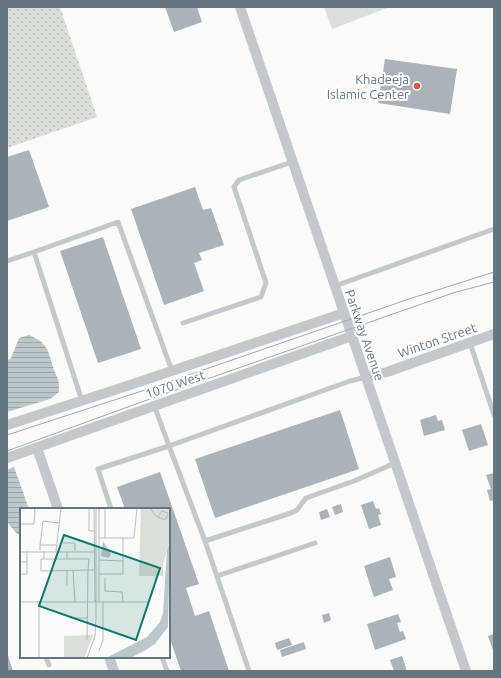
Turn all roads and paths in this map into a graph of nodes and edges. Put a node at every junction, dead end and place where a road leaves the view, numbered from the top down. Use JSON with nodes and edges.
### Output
{"nodes":[{"id":1,"x":240,"y":7,"type":"edge"},
{"id":2,"x":292,"y":162,"type":"junction"},
{"id":3,"x":494,"y":229,"type":"edge"},
{"id":4,"x":34,"y":252,"type":"junction"},
{"id":5,"x":7,"y":261,"type":"edge"},
{"id":6,"x":335,"y":286,"type":"junction"},
{"id":7,"x":344,"y":312,"type":"junction"},
{"id":8,"x":183,"y":323,"type":"dead end"},
{"id":9,"x":494,"y":334,"type":"edge"},
{"id":10,"x":352,"y":336,"type":"junction"},
{"id":11,"x":470,"y":343,"type":"junction"},
{"id":12,"x":172,"y":371,"type":"junction"},
{"id":13,"x":366,"y":377,"type":"junction"},
{"id":14,"x":82,"y":401,"type":"junction"},
{"id":15,"x":154,"y":405,"type":"junction"},
{"id":16,"x":494,"y":416,"type":"edge"},
{"id":17,"x":7,"y":425,"type":"edge"},
{"id":18,"x":169,"y":446,"type":"junction"},
{"id":19,"x":37,"y":448,"type":"junction"},
{"id":20,"x":7,"y":458,"type":"edge"},
{"id":21,"x":396,"y":463,"type":"junction"},
{"id":22,"x":58,"y":508,"type":"edge"},
{"id":23,"x":111,"y":508,"type":"edge"},
{"id":24,"x":205,"y":541,"type":"junction"},
{"id":25,"x":314,"y":543,"type":"dead end"},
{"id":26,"x":217,"y":576,"type":"junction"},
{"id":27,"x":46,"y":658,"type":"edge"},
{"id":28,"x":109,"y":658,"type":"edge"},
{"id":29,"x":162,"y":658,"type":"edge"},
{"id":30,"x":49,"y":665,"type":"dead end"},
{"id":31,"x":114,"y":671,"type":"edge"},
{"id":32,"x":167,"y":671,"type":"edge"},
{"id":33,"x":249,"y":671,"type":"edge"},
{"id":34,"x":466,"y":671,"type":"edge"}],
"edges":[{"from":1,"to":2,"type":"street","name":"Parkway Avenue"},
{"from":2,"to":6,"type":"street","name":"Parkway Avenue"},
{"from":2,"to":8,"type":"lane"},
{"from":3,"to":6,"type":"lane"},
{"from":4,"to":5,"type":"lane"},
{"from":4,"to":12,"type":"lane"},
{"from":4,"to":14,"type":"lane"},
{"from":6,"to":7,"type":"street","name":"Parkway Avenue"},
{"from":7,"to":10,"type":"street","name":"Parkway Avenue"},
{"from":7,"to":12,"type":"street","name":"1070 West"},
{"from":9,"to":11,"type":"street","name":"Winton Street"},
{"from":10,"to":13,"type":"street","name":"Parkway Avenue"},
{"from":10,"to":15,"type":"street","name":"1070 West"},
{"from":11,"to":13,"type":"street","name":"Winton Street"},
{"from":11,"to":16,"type":"lane"},
{"from":12,"to":14,"type":"street","name":"1070 West"},
{"from":13,"to":18,"type":"lane"},
{"from":13,"to":21,"type":"street","name":"Parkway Avenue"},
{"from":14,"to":17,"type":"street","name":"1070 West"},
{"from":15,"to":18,"type":"lane"},
{"from":15,"to":19,"type":"street","name":"1070 West"},
{"from":18,"to":23,"type":"lane"},
{"from":18,"to":24,"type":"lane"},
{"from":19,"to":20,"type":"street","name":"1070 West"},
{"from":19,"to":22,"type":"street"},
{"from":21,"to":24,"type":"lane"},
{"from":21,"to":34,"type":"street","name":"Parkway Avenue"},
{"from":24,"to":26,"type":"lane"},
{"from":25,"to":26,"type":"lane"},
{"from":26,"to":33,"type":"lane"},
{"from":27,"to":30,"type":"lane"},
{"from":28,"to":31,"type":"street"},
{"from":29,"to":32,"type":"lane"}]}
